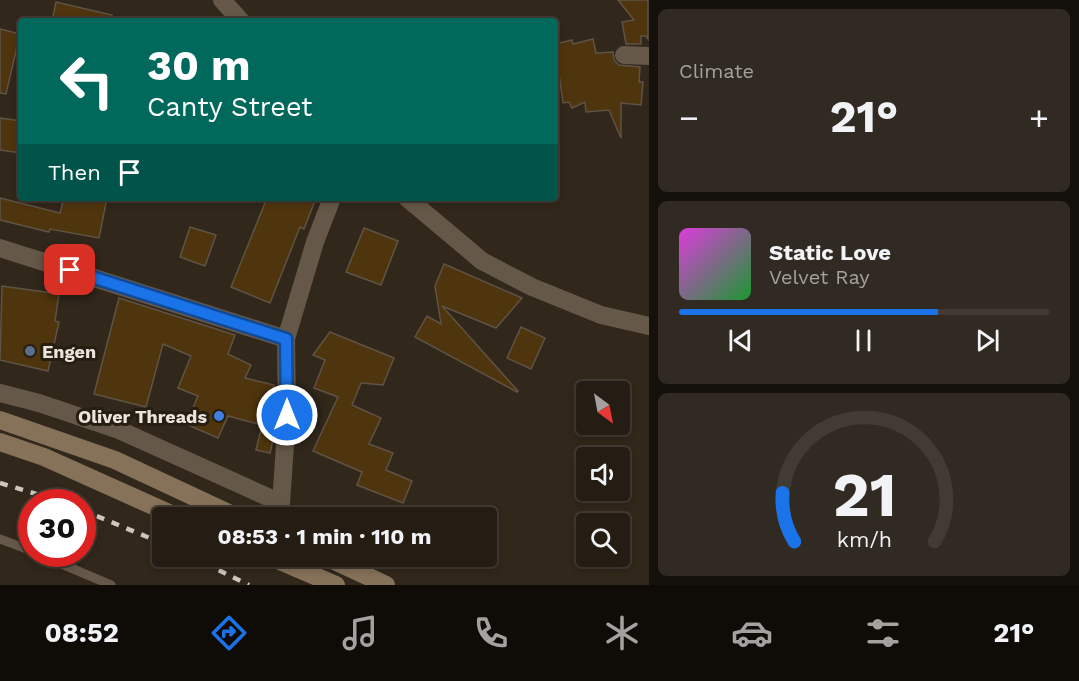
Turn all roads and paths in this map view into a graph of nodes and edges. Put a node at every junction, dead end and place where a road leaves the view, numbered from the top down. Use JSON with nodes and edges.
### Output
{"nodes":[{"id":1,"x":222,"y":0,"type":"edge"},
{"id":2,"x":238,"y":18,"type":"edge"},
{"id":3,"x":624,"y":55,"type":"dead end"},
{"id":4,"x":648,"y":56,"type":"edge"},
{"id":5,"x":331,"y":201,"type":"edge"},
{"id":6,"x":411,"y":201,"type":"edge"},
{"id":7,"x":0,"y":248,"type":"edge"},
{"id":8,"x":648,"y":326,"type":"edge"},
{"id":9,"x":286,"y":339,"type":"junction"},
{"id":10,"x":0,"y":393,"type":"edge"},
{"id":11,"x":0,"y":420,"type":"edge"},
{"id":12,"x":0,"y":442,"type":"edge"},
{"id":13,"x":155,"y":507,"type":"edge"},
{"id":14,"x":215,"y":507,"type":"edge"},
{"id":15,"x":274,"y":507,"type":"edge"},
{"id":16,"x":280,"y":507,"type":"edge"},
{"id":17,"x":0,"y":539,"type":"edge"},
{"id":18,"x":18,"y":546,"type":"edge"},
{"id":19,"x":69,"y":567,"type":"edge"},
{"id":20,"x":294,"y":567,"type":"edge"},
{"id":21,"x":348,"y":567,"type":"edge"},
{"id":22,"x":111,"y":585,"type":"edge"},
{"id":23,"x":336,"y":585,"type":"edge"},
{"id":24,"x":386,"y":585,"type":"edge"}],
"edges":[{"from":1,"to":2,"type":"street"},
{"from":3,"to":4,"type":"street"},
{"from":5,"to":9,"type":"street"},
{"from":6,"to":8,"type":"street"},
{"from":7,"to":9,"type":"street"},
{"from":9,"to":16,"type":"street"},
{"from":10,"to":15,"type":"street"},
{"from":11,"to":14,"type":"main road"},
{"from":12,"to":13,"type":"main road"},
{"from":17,"to":18,"type":"lane"},
{"from":19,"to":22,"type":"lane"},
{"from":20,"to":23,"type":"main road"},
{"from":21,"to":24,"type":"main road"}]}
